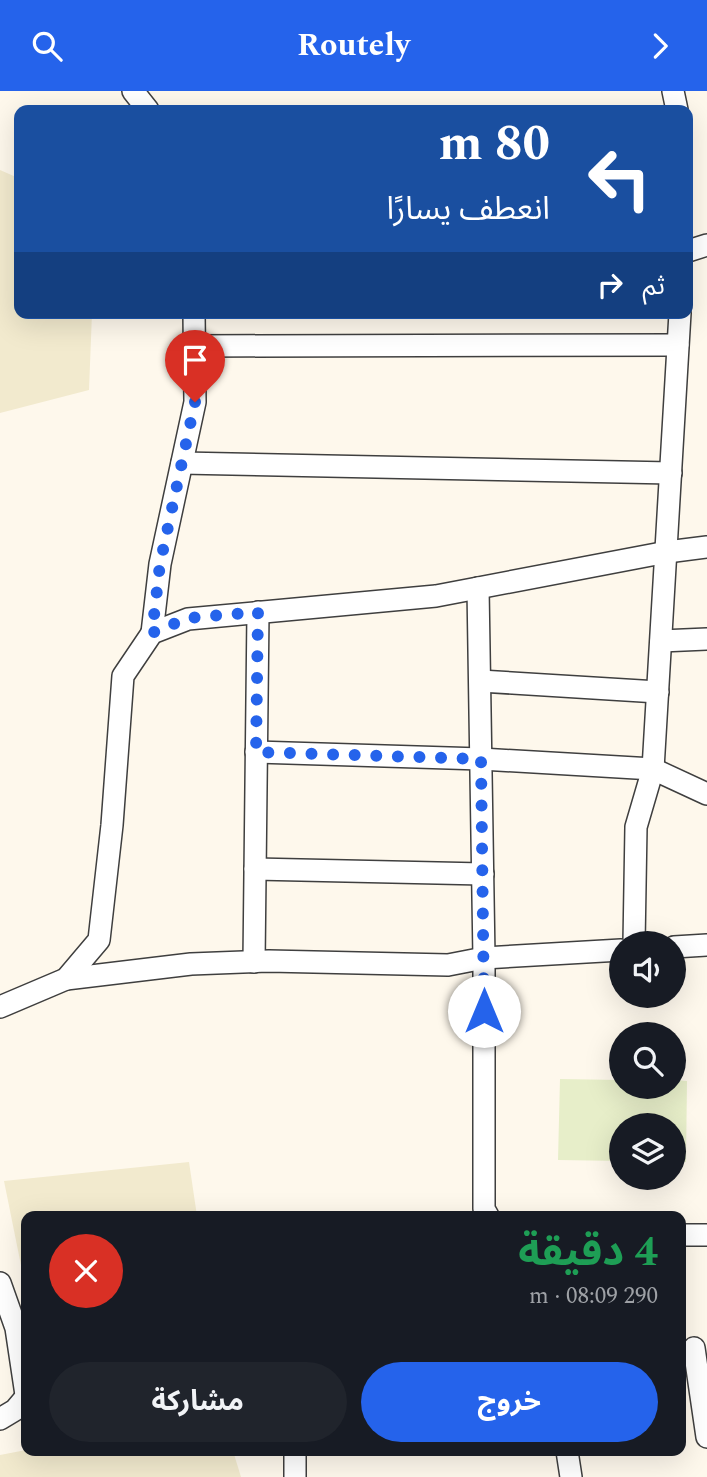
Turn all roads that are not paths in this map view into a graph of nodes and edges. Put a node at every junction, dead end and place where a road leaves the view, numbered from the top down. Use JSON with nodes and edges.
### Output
{"nodes":[{"id":1,"x":133,"y":91,"type":"edge"},
{"id":2,"x":144,"y":105,"type":"edge"},
{"id":3,"x":194,"y":319,"type":"edge"},
{"id":4,"x":680,"y":319,"type":"edge"},
{"id":5,"x":678,"y":345,"type":"junction"},
{"id":6,"x":194,"y":347,"type":"junction"},
{"id":7,"x":182,"y":463,"type":"junction"},
{"id":8,"x":671,"y":473,"type":"junction"},
{"id":9,"x":707,"y":547,"type":"edge"},
{"id":10,"x":667,"y":552,"type":"junction"},
{"id":11,"x":478,"y":588,"type":"junction"},
{"id":12,"x":258,"y":612,"type":"junction"},
{"id":13,"x":152,"y":633,"type":"junction"},
{"id":14,"x":707,"y":639,"type":"edge"},
{"id":15,"x":661,"y":641,"type":"junction"},
{"id":16,"x":480,"y":681,"type":"junction"},
{"id":17,"x":658,"y":692,"type":"junction"},
{"id":18,"x":256,"y":752,"type":"junction"},
{"id":19,"x":481,"y":759,"type":"junction"},
{"id":20,"x":653,"y":769,"type":"junction"},
{"id":21,"x":707,"y":794,"type":"edge"},
{"id":22,"x":255,"y":869,"type":"junction"},
{"id":23,"x":482,"y":873,"type":"junction"},
{"id":24,"x":634,"y":931,"type":"edge"},
{"id":25,"x":707,"y":945,"type":"edge"},
{"id":26,"x":686,"y":946,"type":"edge"},
{"id":27,"x":609,"y":951,"type":"edge"},
{"id":28,"x":484,"y":958,"type":"junction"},
{"id":29,"x":254,"y":962,"type":"junction"},
{"id":30,"x":66,"y":979,"type":"junction"},
{"id":31,"x":0,"y":1007,"type":"edge"},
{"id":32,"x":485,"y":1211,"type":"edge"},
{"id":33,"x":686,"y":1235,"type":"edge"},
{"id":34,"x":707,"y":1235,"type":"edge"},
{"id":35,"x":0,"y":1283,"type":"edge"},
{"id":36,"x":694,"y":1348,"type":"edge"},
{"id":37,"x":21,"y":1359,"type":"edge"},
{"id":38,"x":21,"y":1402,"type":"edge"},
{"id":39,"x":0,"y":1419,"type":"edge"},
{"id":40,"x":707,"y":1437,"type":"edge"},
{"id":41,"x":295,"y":1456,"type":"edge"},
{"id":42,"x":569,"y":1456,"type":"edge"},
{"id":43,"x":295,"y":1477,"type":"edge"},
{"id":44,"x":571,"y":1477,"type":"edge"}],
"edges":[{"from":1,"to":2,"type":"street"},
{"from":3,"to":6,"type":"street"},
{"from":4,"to":5,"type":"street"},
{"from":5,"to":6,"type":"street"},
{"from":5,"to":8,"type":"street"},
{"from":6,"to":7,"type":"street"},
{"from":7,"to":8,"type":"street"},
{"from":7,"to":13,"type":"street"},
{"from":8,"to":10,"type":"street"},
{"from":9,"to":10,"type":"street"},
{"from":10,"to":11,"type":"street"},
{"from":10,"to":15,"type":"street"},
{"from":11,"to":12,"type":"street"},
{"from":11,"to":16,"type":"street"},
{"from":12,"to":13,"type":"street"},
{"from":12,"to":18,"type":"street"},
{"from":13,"to":30,"type":"street"},
{"from":14,"to":15,"type":"street"},
{"from":15,"to":17,"type":"street"},
{"from":16,"to":17,"type":"street"},
{"from":16,"to":19,"type":"street"},
{"from":17,"to":20,"type":"street"},
{"from":18,"to":19,"type":"street"},
{"from":18,"to":22,"type":"street"},
{"from":19,"to":20,"type":"street"},
{"from":19,"to":23,"type":"street"},
{"from":20,"to":21,"type":"street"},
{"from":20,"to":24,"type":"street"},
{"from":22,"to":23,"type":"street"},
{"from":22,"to":29,"type":"street"},
{"from":23,"to":28,"type":"street"},
{"from":25,"to":26,"type":"street"},
{"from":27,"to":28,"type":"street"},
{"from":28,"to":29,"type":"street"},
{"from":28,"to":32,"type":"street"},
{"from":29,"to":30,"type":"street"},
{"from":30,"to":31,"type":"street"},
{"from":33,"to":34,"type":"street"},
{"from":35,"to":37,"type":"street"},
{"from":36,"to":40,"type":"street"},
{"from":38,"to":39,"type":"street"},
{"from":41,"to":43,"type":"street"},
{"from":42,"to":44,"type":"street"}]}
